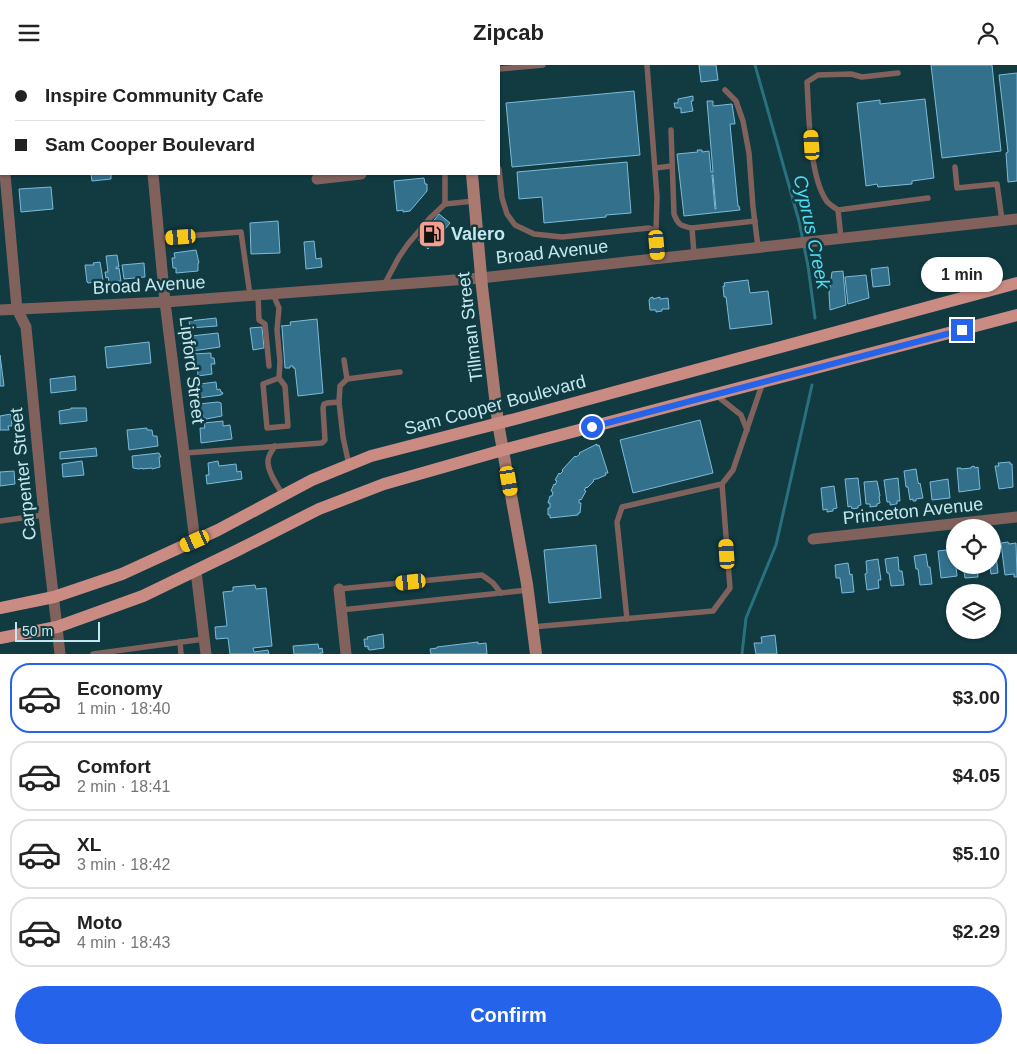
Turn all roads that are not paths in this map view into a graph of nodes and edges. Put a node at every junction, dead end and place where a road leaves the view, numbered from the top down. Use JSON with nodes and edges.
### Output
{"nodes":[{"id":1,"x":543,"y":65,"type":"edge"},
{"id":2,"x":647,"y":65,"type":"edge"},
{"id":3,"x":500,"y":69,"type":"edge"},
{"id":4,"x":898,"y":73,"type":"dead end"},
{"id":5,"x":725,"y":90,"type":"dead end"},
{"id":6,"x":671,"y":130,"type":"dead end"},
{"id":7,"x":672,"y":166,"type":"junction"},
{"id":8,"x":955,"y":167,"type":"dead end"},
{"id":9,"x":655,"y":168,"type":"junction"},
{"id":10,"x":5,"y":175,"type":"edge"},
{"id":11,"x":153,"y":175,"type":"edge"},
{"id":12,"x":352,"y":175,"type":"edge"},
{"id":13,"x":445,"y":175,"type":"edge"},
{"id":14,"x":472,"y":175,"type":"edge"},
{"id":15,"x":500,"y":175,"type":"edge"},
{"id":16,"x":317,"y":179,"type":"dead end"},
{"id":17,"x":928,"y":198,"type":"dead end"},
{"id":18,"x":474,"y":201,"type":"junction"},
{"id":19,"x":445,"y":205,"type":"junction"},
{"id":20,"x":838,"y":210,"type":"junction"},
{"id":21,"x":1017,"y":219,"type":"edge"},
{"id":22,"x":755,"y":221,"type":"junction"},
{"id":23,"x":1002,"y":221,"type":"junction"},
{"id":24,"x":692,"y":228,"type":"junction"},
{"id":25,"x":656,"y":231,"type":"junction"},
{"id":26,"x":159,"y":238,"type":"junction"},
{"id":27,"x":841,"y":238,"type":"junction"},
{"id":28,"x":758,"y":247,"type":"junction"},
{"id":29,"x":694,"y":254,"type":"junction"},
{"id":30,"x":658,"y":258,"type":"junction"},
{"id":31,"x":481,"y":278,"type":"junction"},
{"id":32,"x":1017,"y":283,"type":"edge"},
{"id":33,"x":384,"y":285,"type":"junction"},
{"id":34,"x":273,"y":294,"type":"junction"},
{"id":35,"x":254,"y":296,"type":"junction"},
{"id":36,"x":166,"y":302,"type":"junction"},
{"id":37,"x":17,"y":309,"type":"junction"},
{"id":38,"x":0,"y":310,"type":"edge"},
{"id":39,"x":1017,"y":315,"type":"edge"},
{"id":40,"x":344,"y":360,"type":"dead end"},
{"id":41,"x":269,"y":366,"type":"dead end"},
{"id":42,"x":400,"y":372,"type":"dead end"},
{"id":43,"x":279,"y":378,"type":"junction"},
{"id":44,"x":347,"y":379,"type":"junction"},
{"id":45,"x":763,"y":382,"type":"junction"},
{"id":46,"x":715,"y":394,"type":"junction"},
{"id":47,"x":339,"y":402,"type":"junction"},
{"id":48,"x":498,"y":423,"type":"junction"},
{"id":49,"x":747,"y":430,"type":"junction"},
{"id":50,"x":275,"y":447,"type":"junction"},
{"id":51,"x":503,"y":450,"type":"junction"},
{"id":52,"x":185,"y":453,"type":"junction"},
{"id":53,"x":348,"y":465,"type":"junction"},
{"id":54,"x":722,"y":484,"type":"junction"},
{"id":55,"x":283,"y":495,"type":"junction"},
{"id":56,"x":44,"y":515,"type":"junction"},
{"id":57,"x":1017,"y":517,"type":"edge"},
{"id":58,"x":0,"y":521,"type":"edge"},
{"id":59,"x":812,"y":539,"type":"dead end"},
{"id":60,"x":195,"y":541,"type":"junction"},
{"id":61,"x":196,"y":571,"type":"junction"},
{"id":62,"x":339,"y":589,"type":"joint"},
{"id":63,"x":528,"y":590,"type":"junction"},
{"id":64,"x":501,"y":593,"type":"junction"},
{"id":65,"x":54,"y":597,"type":"junction"},
{"id":66,"x":0,"y":608,"type":"edge"},
{"id":67,"x":341,"y":609,"type":"junction"},
{"id":68,"x":627,"y":619,"type":"junction"},
{"id":69,"x":57,"y":627,"type":"junction"},
{"id":70,"x":532,"y":627,"type":"junction"},
{"id":71,"x":0,"y":638,"type":"edge"},
{"id":72,"x":204,"y":639,"type":"junction"},
{"id":73,"x":180,"y":642,"type":"junction"},
{"id":74,"x":60,"y":654,"type":"edge"},
{"id":75,"x":93,"y":654,"type":"edge"},
{"id":76,"x":181,"y":654,"type":"edge"},
{"id":77,"x":206,"y":654,"type":"edge"},
{"id":78,"x":346,"y":654,"type":"edge"},
{"id":79,"x":536,"y":654,"type":"edge"}],
"edges":[{"from":1,"to":3,"type":"lane"},
{"from":2,"to":9,"type":"lane"},
{"from":4,"to":20,"type":"lane"},
{"from":5,"to":22,"type":"lane"},
{"from":6,"to":7,"type":"lane"},
{"from":7,"to":9,"type":"lane"},
{"from":7,"to":24,"type":"lane"},
{"from":8,"to":23,"type":"lane"},
{"from":9,"to":25,"type":"lane"},
{"from":10,"to":37,"type":"street","name":"Carpenter Street"},
{"from":11,"to":26,"type":"street","name":"Lipford Street"},
{"from":12,"to":16,"type":"street"},
{"from":13,"to":19,"type":"lane"},
{"from":14,"to":18,"type":"main road","name":"Tillman Street"},
{"from":15,"to":25,"type":"lane"},
{"from":17,"to":20,"type":"lane"},
{"from":18,"to":19,"type":"lane"},
{"from":18,"to":31,"type":"main road","name":"Tillman Street"},
{"from":19,"to":33,"type":"lane"},
{"from":20,"to":27,"type":"lane"},
{"from":21,"to":23,"type":"street","name":"Broad Avenue"},
{"from":22,"to":24,"type":"lane"},
{"from":22,"to":28,"type":"lane"},
{"from":23,"to":27,"type":"street","name":"Broad Avenue"},
{"from":24,"to":29,"type":"lane"},
{"from":25,"to":30,"type":"lane"},
{"from":26,"to":35,"type":"lane"},
{"from":26,"to":36,"type":"street","name":"Lipford Street"},
{"from":27,"to":28,"type":"street","name":"Broad Avenue"},
{"from":28,"to":29,"type":"street","name":"Broad Avenue"},
{"from":29,"to":30,"type":"street","name":"Broad Avenue"},
{"from":30,"to":31,"type":"street","name":"Broad Avenue"},
{"from":31,"to":33,"type":"street","name":"Broad Avenue"},
{"from":31,"to":48,"type":"main road","name":"Tillman Street"},
{"from":32,"to":48,"type":"main road","name":"Sam Cooper Boulevard"},
{"from":33,"to":34,"type":"street","name":"Broad Avenue"},
{"from":34,"to":35,"type":"street","name":"Broad Avenue"},
{"from":34,"to":43,"type":"lane"},
{"from":35,"to":36,"type":"street","name":"Broad Avenue"},
{"from":35,"to":41,"type":"lane"},
{"from":36,"to":37,"type":"street","name":"Broad Avenue"},
{"from":36,"to":52,"type":"street","name":"Lipford Street"},
{"from":37,"to":38,"type":"street","name":"Broad Avenue"},
{"from":37,"to":56,"type":"street","name":"Carpenter Street"},
{"from":39,"to":45,"type":"main road"},
{"from":40,"to":44,"type":"lane"},
{"from":42,"to":44,"type":"lane"},
{"from":43,"to":43,"type":"lane"},
{"from":44,"to":47,"type":"lane"},
{"from":45,"to":46,"type":"main road"},
{"from":45,"to":49,"type":"lane"},
{"from":46,"to":49,"type":"lane"},
{"from":46,"to":51,"type":"main road"},
{"from":47,"to":50,"type":"lane"},
{"from":47,"to":53,"type":"lane"},
{"from":48,"to":51,"type":"main road","name":"Tillman Street"},
{"from":48,"to":53,"type":"main road","name":"Sam Cooper Boulevard"},
{"from":49,"to":54,"type":"lane"},
{"from":50,"to":52,"type":"lane"},
{"from":50,"to":55,"type":"lane"},
{"from":51,"to":61,"type":"main road"},
{"from":51,"to":63,"type":"main road","name":"Tillman Street"},
{"from":52,"to":60,"type":"street","name":"Lipford Street"},
{"from":53,"to":55,"type":"main road","name":"Sam Cooper Boulevard"},
{"from":54,"to":68,"type":"lane"},
{"from":54,"to":68,"type":"lane"},
{"from":55,"to":60,"type":"main road","name":"Sam Cooper Boulevard"},
{"from":56,"to":58,"type":"lane"},
{"from":56,"to":65,"type":"street","name":"Carpenter Street"},
{"from":57,"to":59,"type":"street","name":"Princeton Avenue"},
{"from":60,"to":65,"type":"main road","name":"Sam Cooper Boulevard"},
{"from":61,"to":69,"type":"main road"},
{"from":61,"to":72,"type":"street"},
{"from":62,"to":64,"type":"lane"},
{"from":62,"to":67,"type":"street"},
{"from":63,"to":64,"type":"lane"},
{"from":63,"to":70,"type":"main road","name":"Tillman Street"},
{"from":64,"to":67,"type":"lane"},
{"from":65,"to":66,"type":"main road","name":"Sam Cooper Boulevard"},
{"from":65,"to":69,"type":"street","name":"Carpenter Street"},
{"from":67,"to":78,"type":"street"},
{"from":68,"to":70,"type":"lane"},
{"from":69,"to":71,"type":"main road"},
{"from":69,"to":74,"type":"street","name":"Carpenter Street"},
{"from":70,"to":79,"type":"main road","name":"Tillman Street"},
{"from":72,"to":73,"type":"lane"},
{"from":72,"to":77,"type":"street"},
{"from":73,"to":75,"type":"lane"},
{"from":73,"to":76,"type":"lane"}]}
